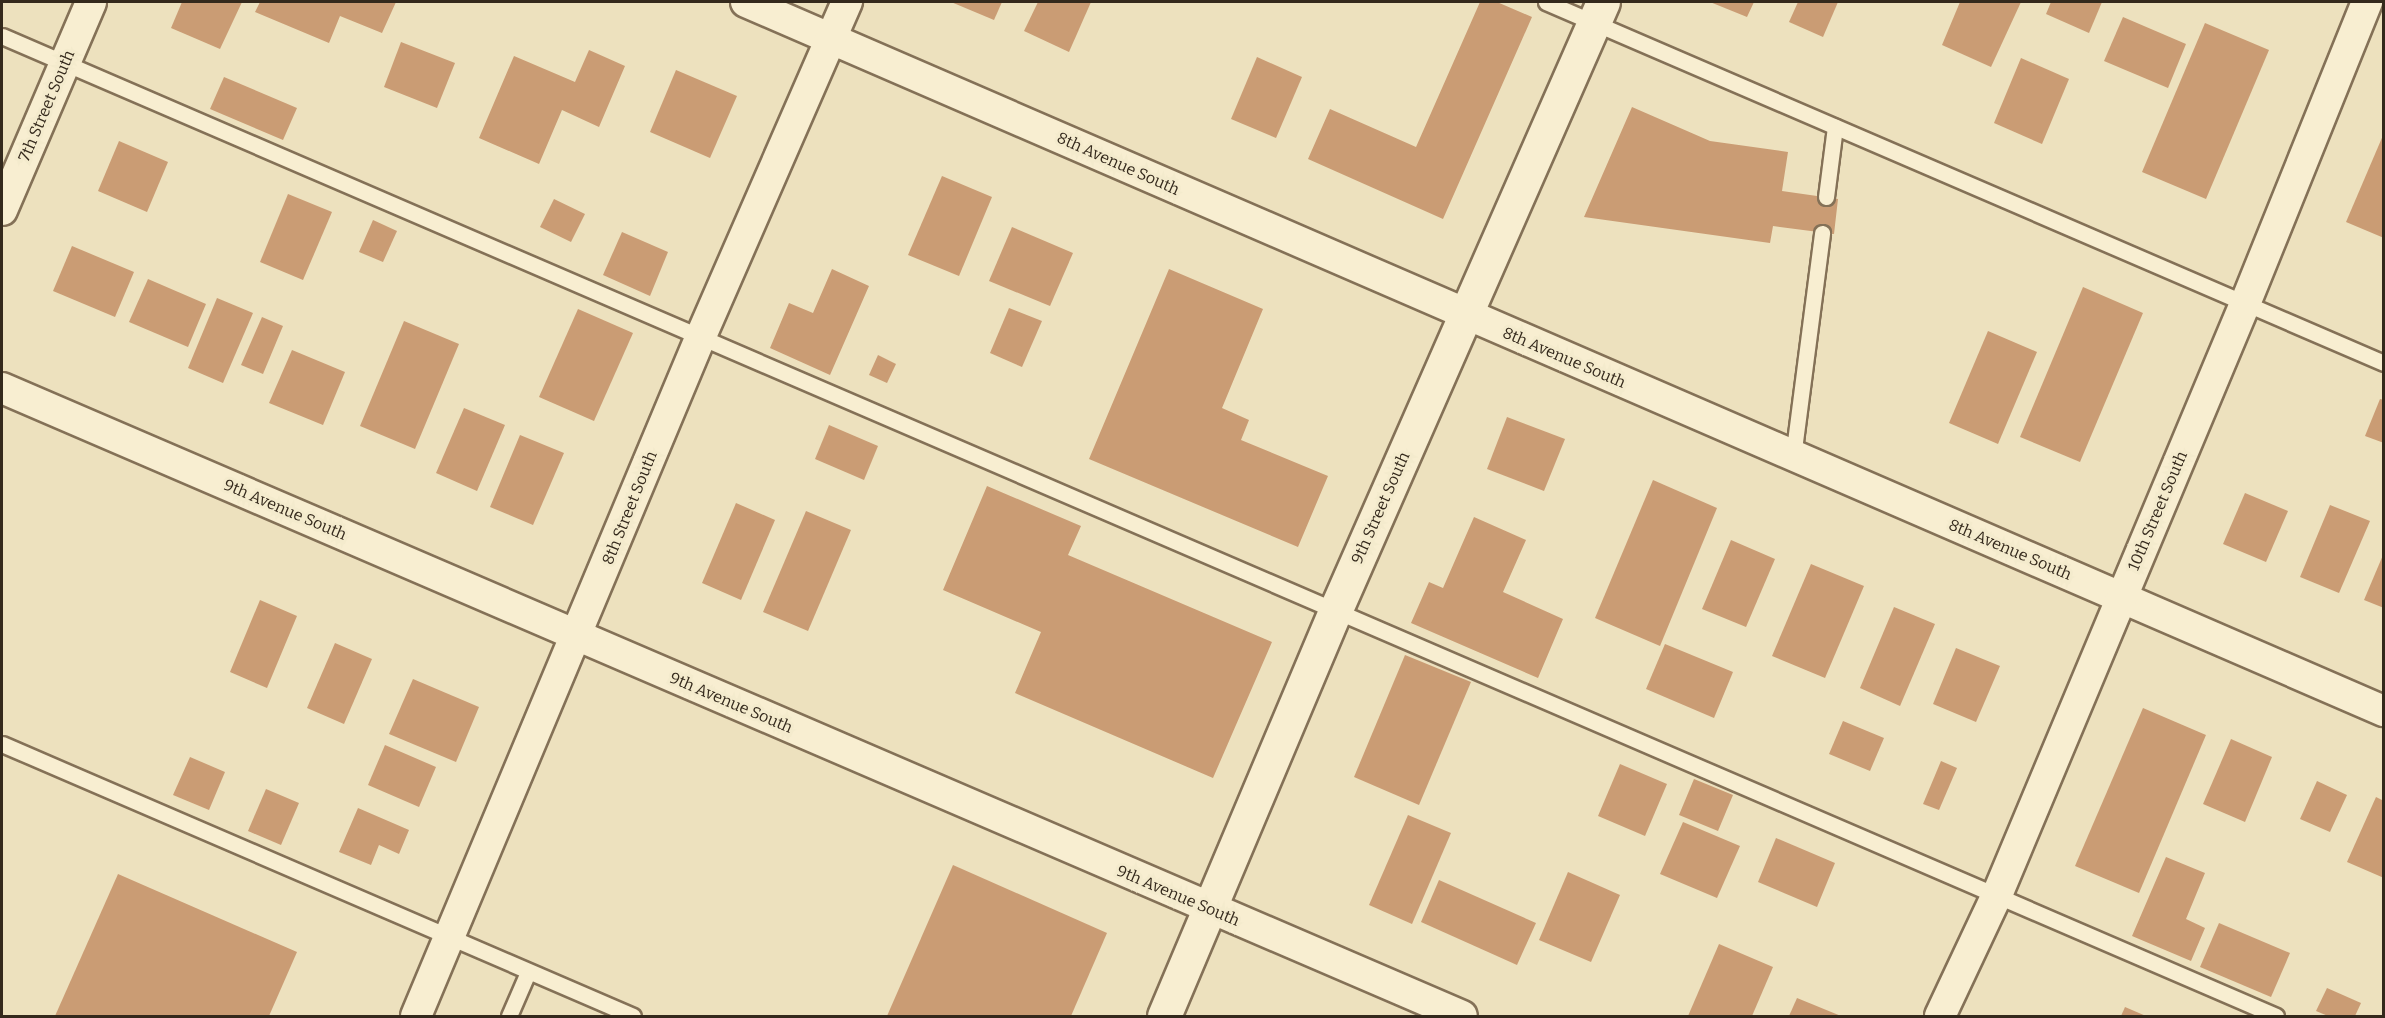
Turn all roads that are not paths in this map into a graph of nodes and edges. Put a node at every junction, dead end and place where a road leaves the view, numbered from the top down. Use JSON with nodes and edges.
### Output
{"nodes":[{"id":1,"x":91,"y":2,"type":"edge"},
{"id":2,"x":746,"y":2,"type":"edge"},
{"id":3,"x":847,"y":2,"type":"edge"},
{"id":4,"x":1546,"y":2,"type":"edge"},
{"id":5,"x":2370,"y":4,"type":"edge"},
{"id":6,"x":1598,"y":12,"type":"edge"},
{"id":7,"x":2,"y":36,"type":"edge"},
{"id":8,"x":831,"y":38,"type":"junction"},
{"id":9,"x":65,"y":63,"type":"junction"},
{"id":10,"x":1835,"y":127,"type":"junction"},
{"id":11,"x":1826,"y":197,"type":"dead end"},
{"id":12,"x":2,"y":210,"type":"edge"},
{"id":13,"x":1822,"y":232,"type":"dead end"},
{"id":14,"x":2245,"y":304,"type":"junction"},
{"id":15,"x":1467,"y":316,"type":"junction"},
{"id":16,"x":701,"y":336,"type":"junction"},
{"id":17,"x":2384,"y":363,"type":"edge"},
{"id":18,"x":2,"y":388,"type":"edge"},
{"id":19,"x":1793,"y":457,"type":"junction"},
{"id":20,"x":2121,"y":598,"type":"junction"},
{"id":21,"x":1336,"y":609,"type":"junction"},
{"id":22,"x":578,"y":636,"type":"junction"},
{"id":23,"x":2384,"y":711,"type":"edge"},
{"id":24,"x":2,"y":744,"type":"edge"},
{"id":25,"x":1997,"y":896,"type":"junction"},
{"id":26,"x":1209,"y":909,"type":"junction"},
{"id":27,"x":449,"y":939,"type":"junction"},
{"id":28,"x":528,"y":972,"type":"junction"},
{"id":29,"x":416,"y":1017,"type":"edge"},
{"id":30,"x":509,"y":1017,"type":"edge"},
{"id":31,"x":633,"y":1017,"type":"edge"},
{"id":32,"x":1164,"y":1017,"type":"edge"},
{"id":33,"x":1462,"y":1017,"type":"edge"},
{"id":34,"x":1940,"y":1017,"type":"edge"},
{"id":35,"x":2276,"y":1017,"type":"edge"}],
"edges":[{"from":1,"to":9,"type":"street","name":"7th Street South"},
{"from":2,"to":8,"type":"street","name":"8th Avenue South"},
{"from":3,"to":8,"type":"street","name":"8th Street South"},
{"from":4,"to":6,"type":"lane"},
{"from":5,"to":14,"type":"street","name":"10th Street South"},
{"from":6,"to":10,"type":"lane"},
{"from":6,"to":15,"type":"main road","name":"9th Street South"},
{"from":7,"to":9,"type":"lane"},
{"from":8,"to":15,"type":"street","name":"8th Avenue South"},
{"from":8,"to":16,"type":"street","name":"8th Street South"},
{"from":9,"to":12,"type":"street","name":"7th Street South"},
{"from":9,"to":16,"type":"lane"},
{"from":10,"to":11,"type":"lane"},
{"from":10,"to":14,"type":"lane"},
{"from":13,"to":19,"type":"lane"},
{"from":14,"to":17,"type":"lane"},
{"from":14,"to":20,"type":"street","name":"10th Street South"},
{"from":15,"to":19,"type":"street","name":"8th Avenue South"},
{"from":15,"to":21,"type":"main road","name":"9th Street South"},
{"from":16,"to":21,"type":"lane"},
{"from":16,"to":22,"type":"street","name":"8th Street South"},
{"from":18,"to":22,"type":"street","name":"9th Avenue South"},
{"from":19,"to":20,"type":"street","name":"8th Avenue South"},
{"from":20,"to":23,"type":"street","name":"8th Avenue South"},
{"from":20,"to":25,"type":"street","name":"10th Street South"},
{"from":21,"to":25,"type":"lane"},
{"from":21,"to":26,"type":"main road","name":"9th Street South"},
{"from":22,"to":26,"type":"street","name":"9th Avenue South"},
{"from":22,"to":27,"type":"street","name":"8th Street South"},
{"from":24,"to":27,"type":"lane"},
{"from":25,"to":34,"type":"street","name":"10th Street South"},
{"from":25,"to":35,"type":"lane"},
{"from":26,"to":32,"type":"main road","name":"9th Street South"},
{"from":26,"to":33,"type":"street","name":"9th Avenue South"},
{"from":27,"to":28,"type":"lane"},
{"from":27,"to":29,"type":"street","name":"8th Street South"},
{"from":28,"to":30,"type":"lane"},
{"from":28,"to":31,"type":"lane"}]}
